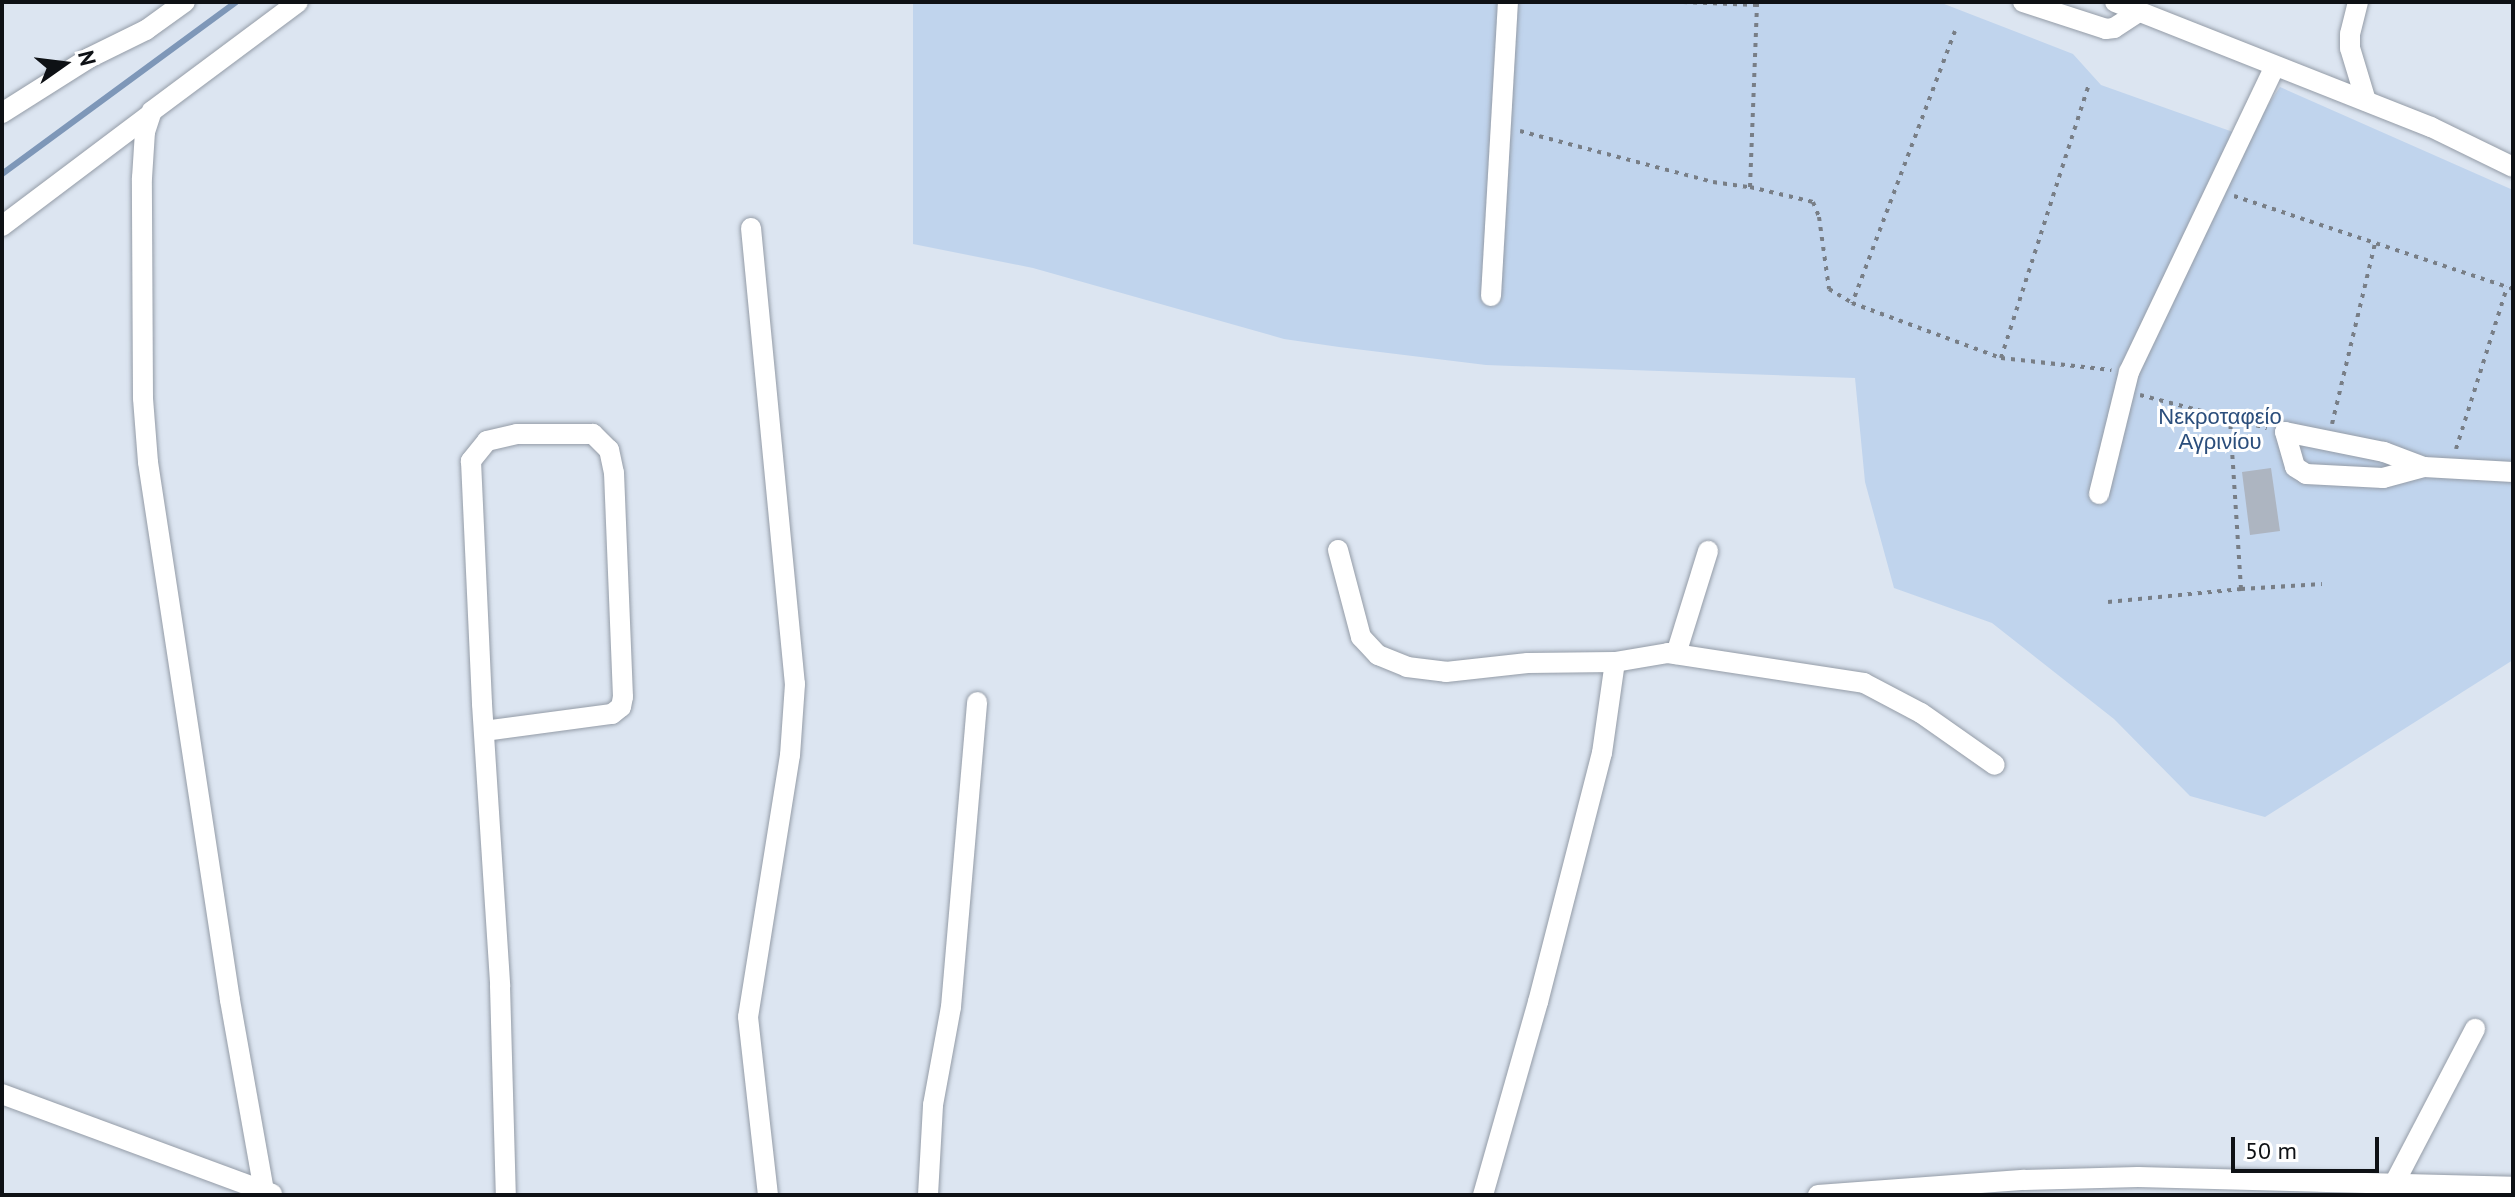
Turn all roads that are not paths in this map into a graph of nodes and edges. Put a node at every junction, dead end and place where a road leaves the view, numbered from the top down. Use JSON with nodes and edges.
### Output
{"nodes":[{"id":1,"x":185,"y":2,"type":"edge"},
{"id":2,"x":298,"y":2,"type":"edge"},
{"id":3,"x":1508,"y":2,"type":"edge"},
{"id":4,"x":2023,"y":2,"type":"edge"},
{"id":5,"x":2115,"y":2,"type":"edge"},
{"id":6,"x":2358,"y":2,"type":"edge"},
{"id":7,"x":2139,"y":12,"type":"junction"},
{"id":8,"x":2275,"y":66,"type":"junction"},
{"id":9,"x":2366,"y":101,"type":"junction"},
{"id":10,"x":2,"y":113,"type":"edge"},
{"id":11,"x":148,"y":116,"type":"junction"},
{"id":12,"x":2513,"y":167,"type":"edge"},
{"id":13,"x":2,"y":226,"type":"edge"},
{"id":14,"x":751,"y":228,"type":"dead end"},
{"id":15,"x":1491,"y":296,"type":"dead end"},
{"id":16,"x":2424,"y":467,"type":"junction"},
{"id":17,"x":2513,"y":472,"type":"edge"},
{"id":18,"x":2099,"y":494,"type":"dead end"},
{"id":19,"x":1338,"y":550,"type":"dead end"},
{"id":20,"x":1708,"y":551,"type":"dead end"},
{"id":21,"x":1676,"y":654,"type":"junction"},
{"id":22,"x":1615,"y":662,"type":"junction"},
{"id":23,"x":977,"y":702,"type":"dead end"},
{"id":24,"x":484,"y":731,"type":"junction"},
{"id":25,"x":1995,"y":765,"type":"dead end"},
{"id":26,"x":2475,"y":1029,"type":"dead end"},
{"id":27,"x":2,"y":1094,"type":"edge"},
{"id":28,"x":2395,"y":1182,"type":"junction"},
{"id":29,"x":2140,"y":1186,"type":"edge"},
{"id":30,"x":2513,"y":1187,"type":"edge"},
{"id":31,"x":269,"y":1193,"type":"edge"},
{"id":32,"x":506,"y":1195,"type":"edge"},
{"id":33,"x":768,"y":1195,"type":"edge"},
{"id":34,"x":928,"y":1195,"type":"edge"},
{"id":35,"x":1483,"y":1195,"type":"edge"},
{"id":36,"x":1818,"y":1195,"type":"edge"}],
"edges":[{"from":1,"to":10,"type":"street"},
{"from":2,"to":11,"type":"street"},
{"from":3,"to":15,"type":"street"},
{"from":4,"to":7,"type":"street"},
{"from":5,"to":7,"type":"street"},
{"from":6,"to":9,"type":"street"},
{"from":7,"to":8,"type":"street"},
{"from":8,"to":9,"type":"street"},
{"from":8,"to":18,"type":"street"},
{"from":9,"to":12,"type":"street"},
{"from":11,"to":13,"type":"street"},
{"from":11,"to":31,"type":"street"},
{"from":14,"to":33,"type":"street"},
{"from":16,"to":16,"type":"street"},
{"from":16,"to":17,"type":"street"},
{"from":19,"to":22,"type":"street"},
{"from":20,"to":21,"type":"street"},
{"from":21,"to":22,"type":"street"},
{"from":21,"to":25,"type":"street"},
{"from":22,"to":35,"type":"street"},
{"from":23,"to":34,"type":"street"},
{"from":24,"to":24,"type":"street"},
{"from":24,"to":32,"type":"street"},
{"from":26,"to":28,"type":"street"},
{"from":27,"to":31,"type":"street"},
{"from":28,"to":29,"type":"street"},
{"from":28,"to":30,"type":"street"},
{"from":29,"to":36,"type":"street"}]}
